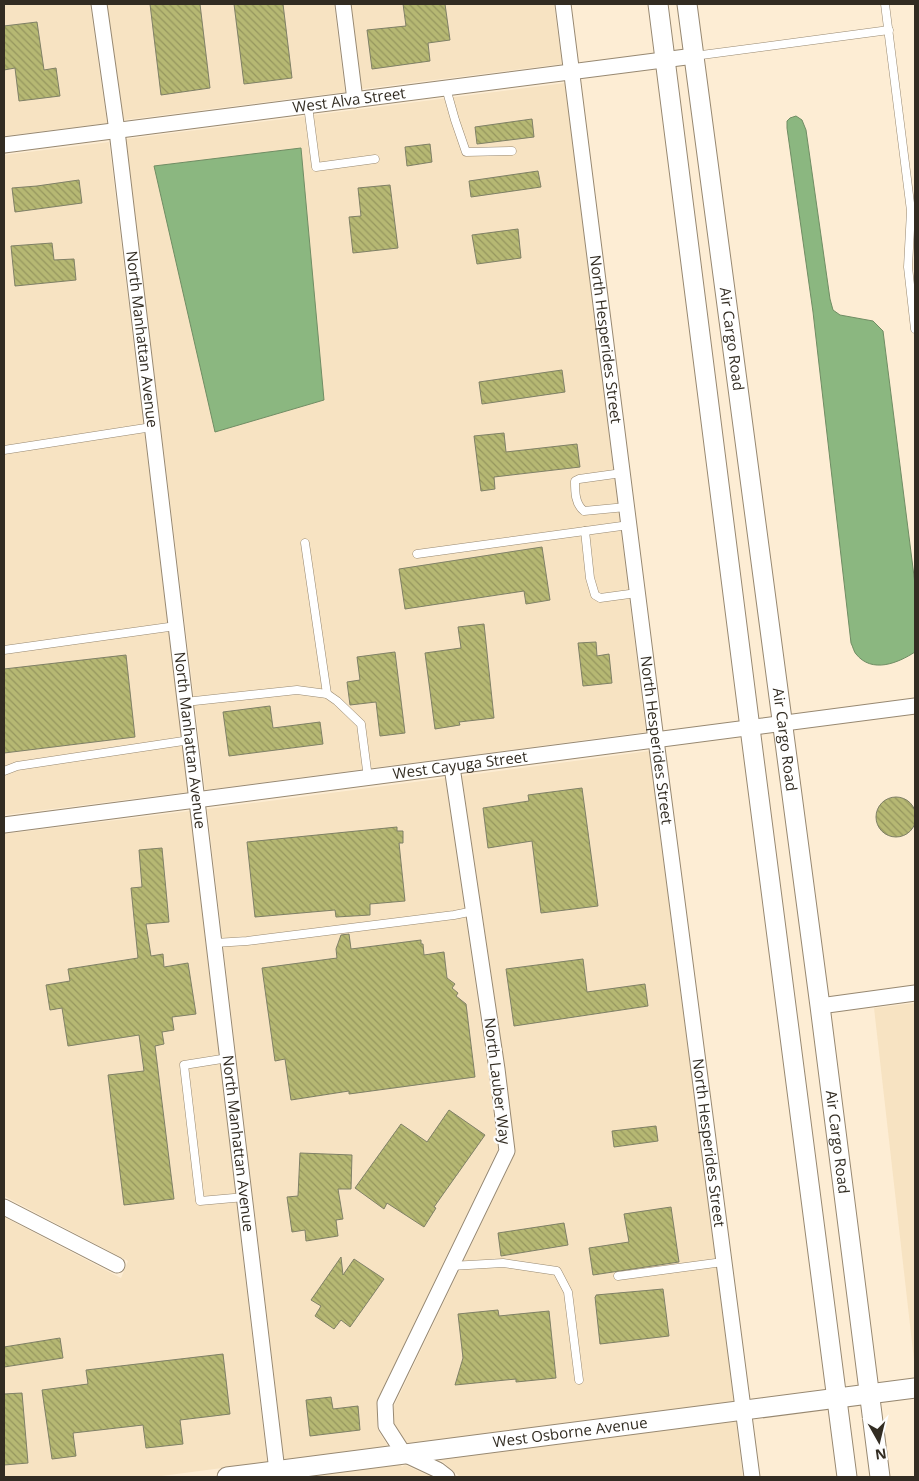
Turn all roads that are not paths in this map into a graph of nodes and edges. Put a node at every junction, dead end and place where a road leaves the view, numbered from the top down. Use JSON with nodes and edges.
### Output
{"nodes":[{"id":1,"x":99,"y":4,"type":"edge"},
{"id":2,"x":343,"y":4,"type":"edge"},
{"id":3,"x":563,"y":4,"type":"edge"},
{"id":4,"x":658,"y":4,"type":"edge"},
{"id":5,"x":687,"y":4,"type":"edge"},
{"id":6,"x":885,"y":4,"type":"edge"},
{"id":7,"x":889,"y":30,"type":"junction"},
{"id":8,"x":694,"y":56,"type":"junction"},
{"id":9,"x":665,"y":60,"type":"junction"},
{"id":10,"x":572,"y":72,"type":"junction"},
{"id":11,"x":446,"y":88,"type":"junction"},
{"id":12,"x":355,"y":100,"type":"junction"},
{"id":13,"x":308,"y":106,"type":"junction"},
{"id":14,"x":116,"y":131,"type":"junction"},
{"id":15,"x":4,"y":145,"type":"edge"},
{"id":16,"x":512,"y":150,"type":"dead end"},
{"id":17,"x":375,"y":159,"type":"dead end"},
{"id":18,"x":915,"y":329,"type":"edge"},
{"id":19,"x":152,"y":427,"type":"junction"},
{"id":20,"x":4,"y":450,"type":"edge"},
{"id":21,"x":622,"y":473,"type":"junction"},
{"id":22,"x":626,"y":507,"type":"junction"},
{"id":23,"x":629,"y":525,"type":"junction"},
{"id":24,"x":585,"y":531,"type":"junction"},
{"id":25,"x":305,"y":544,"type":"dead end"},
{"id":26,"x":417,"y":554,"type":"dead end"},
{"id":27,"x":637,"y":593,"type":"junction"},
{"id":28,"x":176,"y":626,"type":"junction"},
{"id":29,"x":4,"y":650,"type":"edge"},
{"id":30,"x":327,"y":694,"type":"junction"},
{"id":31,"x":186,"y":702,"type":"junction"},
{"id":32,"x":915,"y":706,"type":"edge"},
{"id":33,"x":783,"y":723,"type":"junction"},
{"id":34,"x":750,"y":728,"type":"junction"},
{"id":35,"x":190,"y":740,"type":"junction"},
{"id":36,"x":656,"y":740,"type":"junction"},
{"id":37,"x":452,"y":767,"type":"junction"},
{"id":38,"x":4,"y":771,"type":"edge"},
{"id":39,"x":368,"y":778,"type":"junction"},
{"id":40,"x":197,"y":800,"type":"junction"},
{"id":41,"x":4,"y":820,"type":"edge"},
{"id":42,"x":4,"y":825,"type":"edge"},
{"id":43,"x":474,"y":911,"type":"junction"},
{"id":44,"x":215,"y":943,"type":"junction"},
{"id":45,"x":915,"y":993,"type":"edge"},
{"id":46,"x":820,"y":1006,"type":"junction"},
{"id":47,"x":228,"y":1058,"type":"junction"},
{"id":48,"x":245,"y":1197,"type":"junction"},
{"id":49,"x":4,"y":1207,"type":"edge"},
{"id":50,"x":723,"y":1262,"type":"junction"},
{"id":51,"x":117,"y":1265,"type":"dead end"},
{"id":52,"x":451,"y":1266,"type":"junction"},
{"id":53,"x":618,"y":1276,"type":"dead end"},
{"id":54,"x":579,"y":1380,"type":"dead end"},
{"id":55,"x":915,"y":1388,"type":"edge"},
{"id":56,"x":869,"y":1394,"type":"junction"},
{"id":57,"x":837,"y":1398,"type":"junction"},
{"id":58,"x":743,"y":1410,"type":"junction"},
{"id":59,"x":404,"y":1454,"type":"junction"},
{"id":60,"x":276,"y":1474,"type":"edge"},
{"id":61,"x":226,"y":1477,"type":"edge"},
{"id":62,"x":447,"y":1477,"type":"edge"},
{"id":63,"x":752,"y":1477,"type":"edge"},
{"id":64,"x":847,"y":1477,"type":"edge"},
{"id":65,"x":880,"y":1477,"type":"edge"}],
"edges":[{"from":1,"to":14,"type":"street","name":"North Manhattan Avenue"},
{"from":2,"to":12,"type":"street"},
{"from":3,"to":10,"type":"street","name":"North Hesperides Street"},
{"from":4,"to":9,"type":"street","name":"Air Cargo Road"},
{"from":5,"to":8,"type":"street","name":"Air Cargo Road"},
{"from":6,"to":7,"type":"lane"},
{"from":7,"to":8,"type":"lane"},
{"from":7,"to":18,"type":"lane"},
{"from":8,"to":9,"type":"street","name":"West Alva Street"},
{"from":8,"to":33,"type":"street","name":"Air Cargo Road"},
{"from":9,"to":10,"type":"street","name":"West Alva Street"},
{"from":9,"to":34,"type":"street","name":"Air Cargo Road"},
{"from":10,"to":11,"type":"street","name":"West Alva Street"},
{"from":10,"to":21,"type":"street","name":"North Hesperides Street"},
{"from":11,"to":12,"type":"street","name":"West Alva Street"},
{"from":11,"to":16,"type":"lane"},
{"from":12,"to":13,"type":"street","name":"West Alva Street"},
{"from":13,"to":14,"type":"street","name":"West Alva Street"},
{"from":13,"to":17,"type":"lane"},
{"from":14,"to":15,"type":"street","name":"West Alva Street"},
{"from":14,"to":19,"type":"street","name":"North Manhattan Avenue"},
{"from":19,"to":20,"type":"lane"},
{"from":19,"to":28,"type":"street","name":"North Manhattan Avenue"},
{"from":21,"to":22,"type":"street","name":"North Hesperides Street"},
{"from":21,"to":22,"type":"lane"},
{"from":22,"to":23,"type":"street","name":"North Hesperides Street"},
{"from":23,"to":24,"type":"lane"},
{"from":23,"to":27,"type":"street","name":"North Hesperides Street"},
{"from":24,"to":26,"type":"lane"},
{"from":24,"to":27,"type":"lane"},
{"from":25,"to":30,"type":"lane"},
{"from":27,"to":36,"type":"street","name":"North Hesperides Street"},
{"from":28,"to":29,"type":"lane"},
{"from":28,"to":31,"type":"street","name":"North Manhattan Avenue"},
{"from":30,"to":31,"type":"lane"},
{"from":30,"to":39,"type":"lane"},
{"from":31,"to":35,"type":"street","name":"North Manhattan Avenue"},
{"from":32,"to":33,"type":"street","name":"West Cayuga Street"},
{"from":33,"to":34,"type":"street","name":"West Cayuga Street"},
{"from":33,"to":46,"type":"street","name":"Air Cargo Road"},
{"from":34,"to":36,"type":"street","name":"West Cayuga Street"},
{"from":34,"to":57,"type":"street","name":"Air Cargo Road"},
{"from":35,"to":38,"type":"lane"},
{"from":35,"to":40,"type":"street","name":"North Manhattan Avenue"},
{"from":36,"to":37,"type":"street","name":"West Cayuga Street"},
{"from":36,"to":50,"type":"street","name":"North Hesperides Street"},
{"from":37,"to":39,"type":"street","name":"West Cayuga Street"},
{"from":37,"to":43,"type":"street","name":"North Lauber Way"},
{"from":39,"to":40,"type":"street","name":"West Cayuga Street"},
{"from":40,"to":42,"type":"street","name":"West Cayuga Street"},
{"from":40,"to":44,"type":"street","name":"North Manhattan Avenue"},
{"from":41,"to":42,"type":"lane"},
{"from":43,"to":44,"type":"lane"},
{"from":43,"to":52,"type":"street","name":"North Lauber Way"},
{"from":44,"to":47,"type":"street","name":"North Manhattan Avenue"},
{"from":45,"to":46,"type":"street"},
{"from":46,"to":56,"type":"street","name":"Air Cargo Road"},
{"from":47,"to":48,"type":"street","name":"North Manhattan Avenue"},
{"from":47,"to":48,"type":"lane"},
{"from":48,"to":60,"type":"street","name":"North Manhattan Avenue"},
{"from":49,"to":51,"type":"street"},
{"from":50,"to":53,"type":"lane"},
{"from":50,"to":58,"type":"street","name":"North Hesperides Street"},
{"from":52,"to":54,"type":"lane"},
{"from":52,"to":59,"type":"street","name":"North Lauber Way"},
{"from":55,"to":56,"type":"street","name":"West Osborne Avenue"},
{"from":56,"to":57,"type":"street","name":"West Osborne Avenue"},
{"from":56,"to":65,"type":"street","name":"Air Cargo Road"},
{"from":57,"to":58,"type":"street","name":"West Osborne Avenue"},
{"from":57,"to":64,"type":"street","name":"Air Cargo Road"},
{"from":58,"to":59,"type":"street","name":"West Osborne Avenue"},
{"from":58,"to":63,"type":"street","name":"North Hesperides Street"},
{"from":59,"to":60,"type":"street","name":"West Osborne Avenue"},
{"from":59,"to":62,"type":"street"},
{"from":60,"to":61,"type":"street","name":"West Osborne Avenue"}]}
